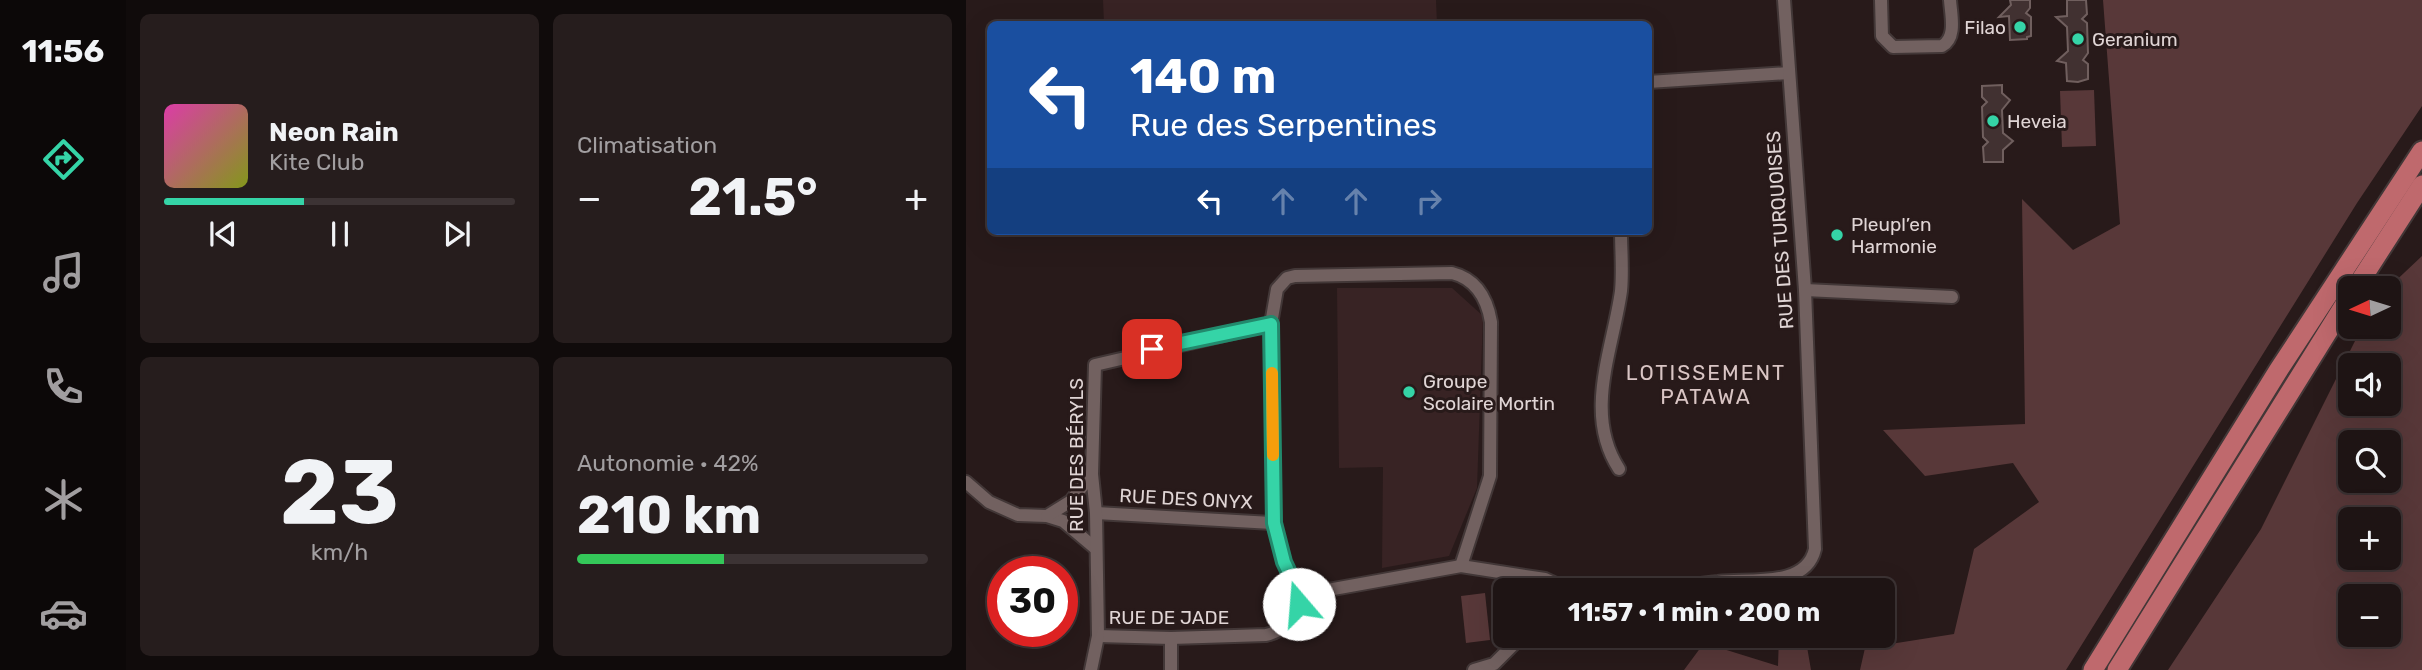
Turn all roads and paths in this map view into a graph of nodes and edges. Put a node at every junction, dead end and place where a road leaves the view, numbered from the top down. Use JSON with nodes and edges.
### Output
{"nodes":[{"id":1,"x":1784,"y":0,"type":"edge"},
{"id":2,"x":1881,"y":0,"type":"edge"},
{"id":3,"x":1951,"y":0,"type":"edge"},
{"id":4,"x":1789,"y":73,"type":"junction"},
{"id":5,"x":1652,"y":82,"type":"edge"},
{"id":6,"x":2422,"y":151,"type":"edge"},
{"id":7,"x":2422,"y":185,"type":"edge"},
{"id":8,"x":1621,"y":235,"type":"edge"},
{"id":9,"x":2363,"y":276,"type":"edge"},
{"id":10,"x":1805,"y":290,"type":"junction"},
{"id":11,"x":1952,"y":297,"type":"dead end"},
{"id":12,"x":2338,"y":315,"type":"edge"},
{"id":13,"x":1271,"y":324,"type":"junction"},
{"id":14,"x":1619,"y":469,"type":"dead end"},
{"id":15,"x":1092,"y":474,"type":"junction"},
{"id":16,"x":966,"y":482,"type":"edge"},
{"id":17,"x":1096,"y":513,"type":"junction"},
{"id":18,"x":1047,"y":516,"type":"junction"},
{"id":19,"x":1274,"y":523,"type":"junction"},
{"id":20,"x":1095,"y":548,"type":"junction"},
{"id":21,"x":1461,"y":566,"type":"junction"},
{"id":22,"x":1539,"y":578,"type":"edge"},
{"id":23,"x":1783,"y":578,"type":"edge"},
{"id":24,"x":1300,"y":596,"type":"junction"},
{"id":25,"x":1098,"y":636,"type":"junction"},
{"id":26,"x":1171,"y":638,"type":"junction"},
{"id":27,"x":1512,"y":648,"type":"edge"},
{"id":28,"x":1495,"y":667,"type":"edge"},
{"id":29,"x":1091,"y":670,"type":"edge"},
{"id":30,"x":1171,"y":670,"type":"edge"},
{"id":31,"x":1474,"y":670,"type":"edge"},
{"id":32,"x":2093,"y":670,"type":"edge"},
{"id":33,"x":2117,"y":670,"type":"edge"}],
"edges":[{"from":1,"to":4,"type":"street","name":"RUE DES TURQUOISES"},
{"from":2,"to":3,"type":"street"},
{"from":4,"to":5,"type":"street"},
{"from":4,"to":10,"type":"street","name":"RUE DES TURQUOISES"},
{"from":6,"to":32,"type":"main road"},
{"from":7,"to":9,"type":"main road"},
{"from":8,"to":14,"type":"street"},
{"from":10,"to":11,"type":"street"},
{"from":10,"to":23,"type":"street","name":"RUE DES TURQUOISES"},
{"from":12,"to":33,"type":"main road"},
{"from":13,"to":15,"type":"street","name":"RUE DES BÉRYLS"},
{"from":13,"to":19,"type":"street"},
{"from":13,"to":21,"type":"street"},
{"from":15,"to":17,"type":"street","name":"RUE DES BÉRYLS"},
{"from":15,"to":18,"type":"street"},
{"from":16,"to":18,"type":"street"},
{"from":17,"to":19,"type":"street","name":"RUE DES ONYX"},
{"from":17,"to":20,"type":"street","name":"RUE DES BÉRYLS"},
{"from":18,"to":20,"type":"street"},
{"from":19,"to":24,"type":"street"},
{"from":20,"to":25,"type":"street","name":"RUE DES BÉRYLS"},
{"from":21,"to":22,"type":"street"},
{"from":21,"to":24,"type":"street"},
{"from":24,"to":26,"type":"street","name":"RUE DE JADE"},
{"from":25,"to":26,"type":"street","name":"RUE DE JADE"},
{"from":25,"to":29,"type":"street","name":"RUE DES BÉRYLS"},
{"from":26,"to":30,"type":"street"},
{"from":27,"to":28,"type":"street"},
{"from":28,"to":31,"type":"street"}]}
